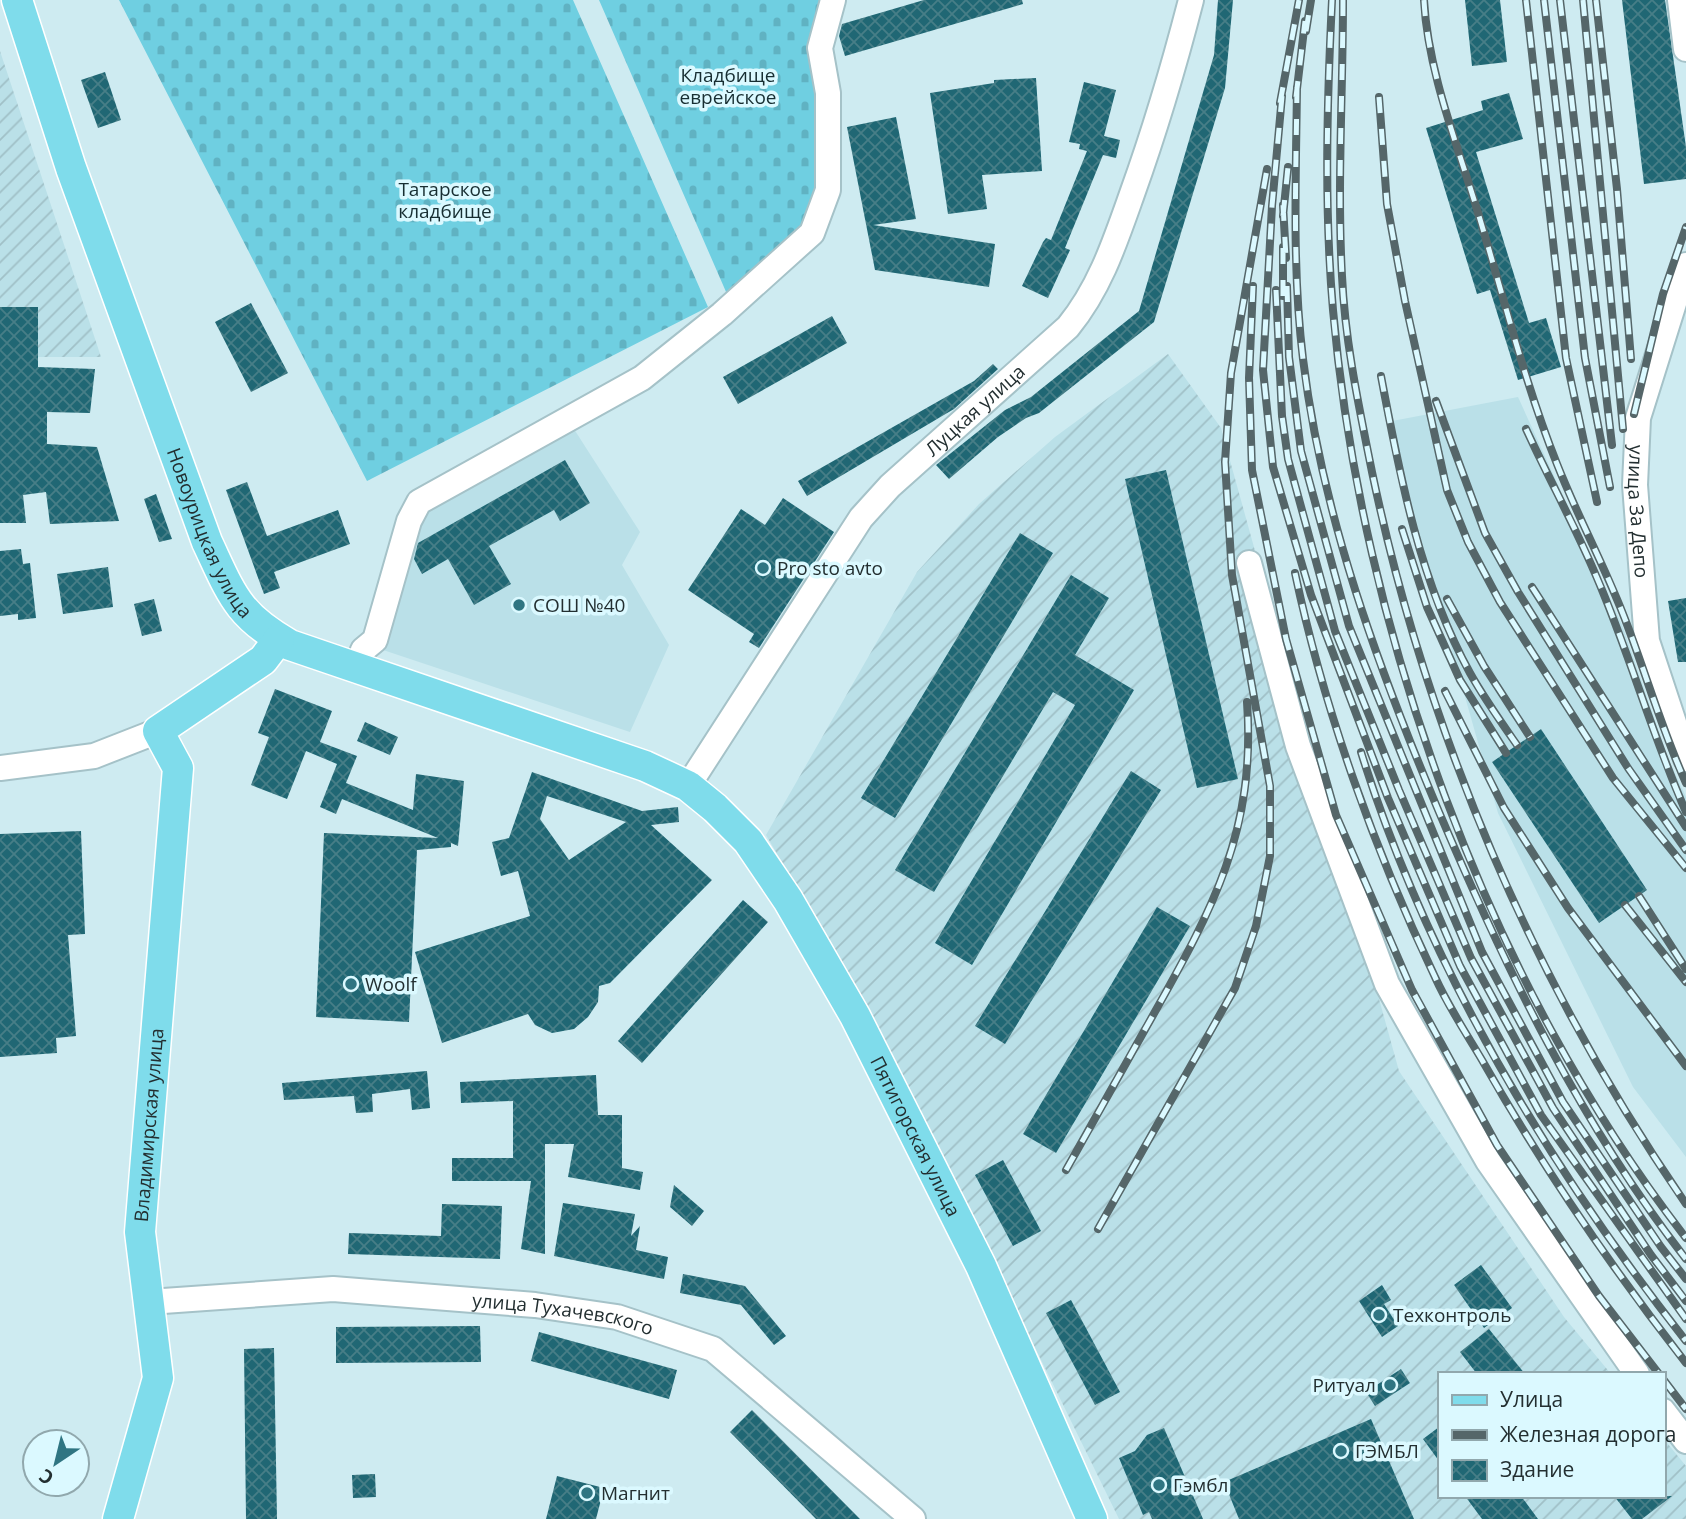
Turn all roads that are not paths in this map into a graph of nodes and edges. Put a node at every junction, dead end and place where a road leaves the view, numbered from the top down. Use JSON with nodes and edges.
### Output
{"nodes":[{"id":1,"x":17,"y":0,"type":"edge"},
{"id":2,"x":833,"y":0,"type":"edge"},
{"id":3,"x":1191,"y":0,"type":"edge"},
{"id":4,"x":1680,"y":0,"type":"edge"},
{"id":5,"x":1686,"y":49,"type":"edge"},
{"id":6,"x":1686,"y":265,"type":"edge"},
{"id":7,"x":1249,"y":563,"type":"dead end"},
{"id":8,"x":279,"y":639,"type":"junction"},
{"id":9,"x":357,"y":670,"type":"junction"},
{"id":10,"x":158,"y":732,"type":"junction"},
{"id":11,"x":1686,"y":759,"type":"edge"},
{"id":12,"x":0,"y":768,"type":"edge"},
{"id":13,"x":688,"y":786,"type":"junction"},
{"id":14,"x":149,"y":1302,"type":"junction"},
{"id":15,"x":1636,"y":1372,"type":"edge"},
{"id":16,"x":1665,"y":1413,"type":"edge"},
{"id":17,"x":1686,"y":1441,"type":"edge"},
{"id":18,"x":118,"y":1519,"type":"edge"},
{"id":19,"x":913,"y":1519,"type":"edge"},
{"id":20,"x":1092,"y":1519,"type":"edge"}],
"edges":[{"from":1,"to":8,"type":"main road","name":"Новоурицкая улица"},
{"from":2,"to":9,"type":"street"},
{"from":3,"to":13,"type":"street","name":"Луцкая улица"},
{"from":4,"to":5,"type":"street"},
{"from":6,"to":11,"type":"street","name":"улица За Депо"},
{"from":7,"to":15,"type":"street"},
{"from":8,"to":9,"type":"main road","name":"Новоурицкая улица"},
{"from":8,"to":10,"type":"main road"},
{"from":9,"to":13,"type":"main road","name":"Новоурицкая улица"},
{"from":10,"to":12,"type":"street"},
{"from":10,"to":14,"type":"main road","name":"Владимирская улица"},
{"from":13,"to":20,"type":"main road","name":"Пятигорская улица"},
{"from":14,"to":18,"type":"main road","name":"Владимирская улица"},
{"from":14,"to":19,"type":"street","name":"улица Тухачевского"},
{"from":16,"to":17,"type":"street"}]}
